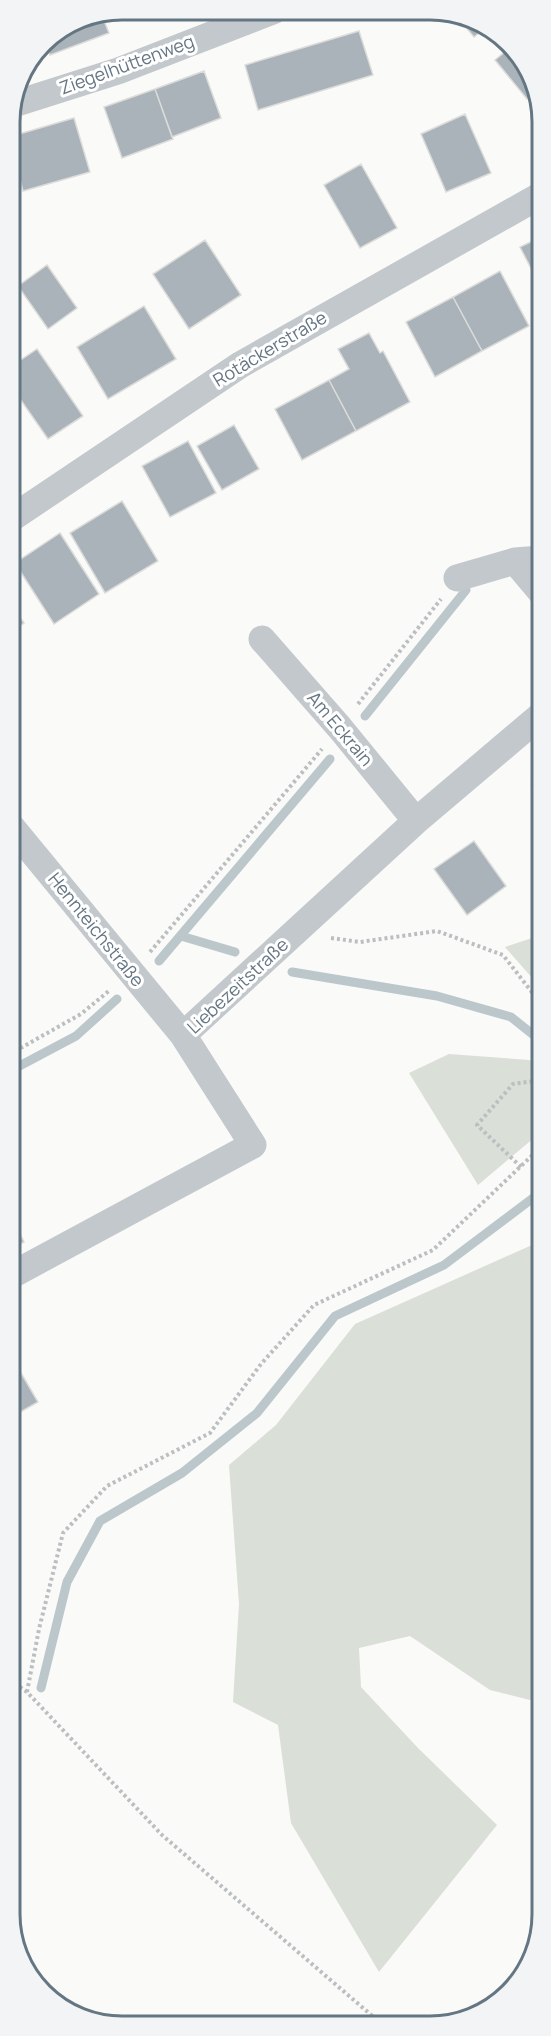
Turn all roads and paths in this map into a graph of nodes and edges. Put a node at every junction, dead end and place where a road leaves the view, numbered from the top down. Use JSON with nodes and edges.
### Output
{"nodes":[{"id":1,"x":250,"y":20,"type":"edge"},
{"id":2,"x":22,"y":101,"type":"edge"},
{"id":3,"x":532,"y":200,"type":"edge"},
{"id":4,"x":20,"y":513,"type":"edge"},
{"id":5,"x":528,"y":560,"type":"edge"},
{"id":6,"x":457,"y":578,"type":"joint"},
{"id":7,"x":262,"y":639,"type":"dead end"},
{"id":8,"x":532,"y":723,"type":"edge"},
{"id":9,"x":340,"y":728,"type":"junction"},
{"id":10,"x":416,"y":820,"type":"junction"},
{"id":11,"x":20,"y":837,"type":"edge"},
{"id":12,"x":294,"y":934,"type":"junction"},
{"id":13,"x":131,"y":974,"type":"junction"},
{"id":14,"x":532,"y":992,"type":"edge"},
{"id":15,"x":183,"y":1035,"type":"junction"},
{"id":16,"x":20,"y":1048,"type":"edge"},
{"id":17,"x":531,"y":1081,"type":"edge"},
{"id":18,"x":531,"y":1157,"type":"edge"},
{"id":19,"x":521,"y":1167,"type":"junction"},
{"id":20,"x":20,"y":1271,"type":"edge"},
{"id":21,"x":20,"y":1687,"type":"edge"},
{"id":22,"x":27,"y":1692,"type":"junction"},
{"id":23,"x":372,"y":2016,"type":"edge"}],
"edges":[{"from":1,"to":2,"type":"street","name":"Ziegelhüttenweg"},
{"from":3,"to":4,"type":"street","name":"Rotäckerstraße"},
{"from":5,"to":6,"type":"street"},
{"from":6,"to":9,"type":"path"},
{"from":7,"to":9,"type":"street","name":"Am Eckrain"},
{"from":8,"to":10,"type":"street","name":"Liebezeitstraße"},
{"from":9,"to":10,"type":"street","name":"Am Eckrain"},
{"from":9,"to":13,"type":"path"},
{"from":10,"to":12,"type":"street","name":"Liebezeitstraße"},
{"from":11,"to":13,"type":"street","name":"Hennteichstraße"},
{"from":12,"to":14,"type":"path"},
{"from":12,"to":15,"type":"street","name":"Liebezeitstraße"},
{"from":13,"to":15,"type":"street","name":"Hennteichstraße"},
{"from":13,"to":16,"type":"path"},
{"from":15,"to":20,"type":"street","name":"Liebezeitstraße"},
{"from":17,"to":19,"type":"path"},
{"from":18,"to":19,"type":"path"},
{"from":19,"to":22,"type":"path"},
{"from":21,"to":22,"type":"path"},
{"from":22,"to":23,"type":"path"}]}
